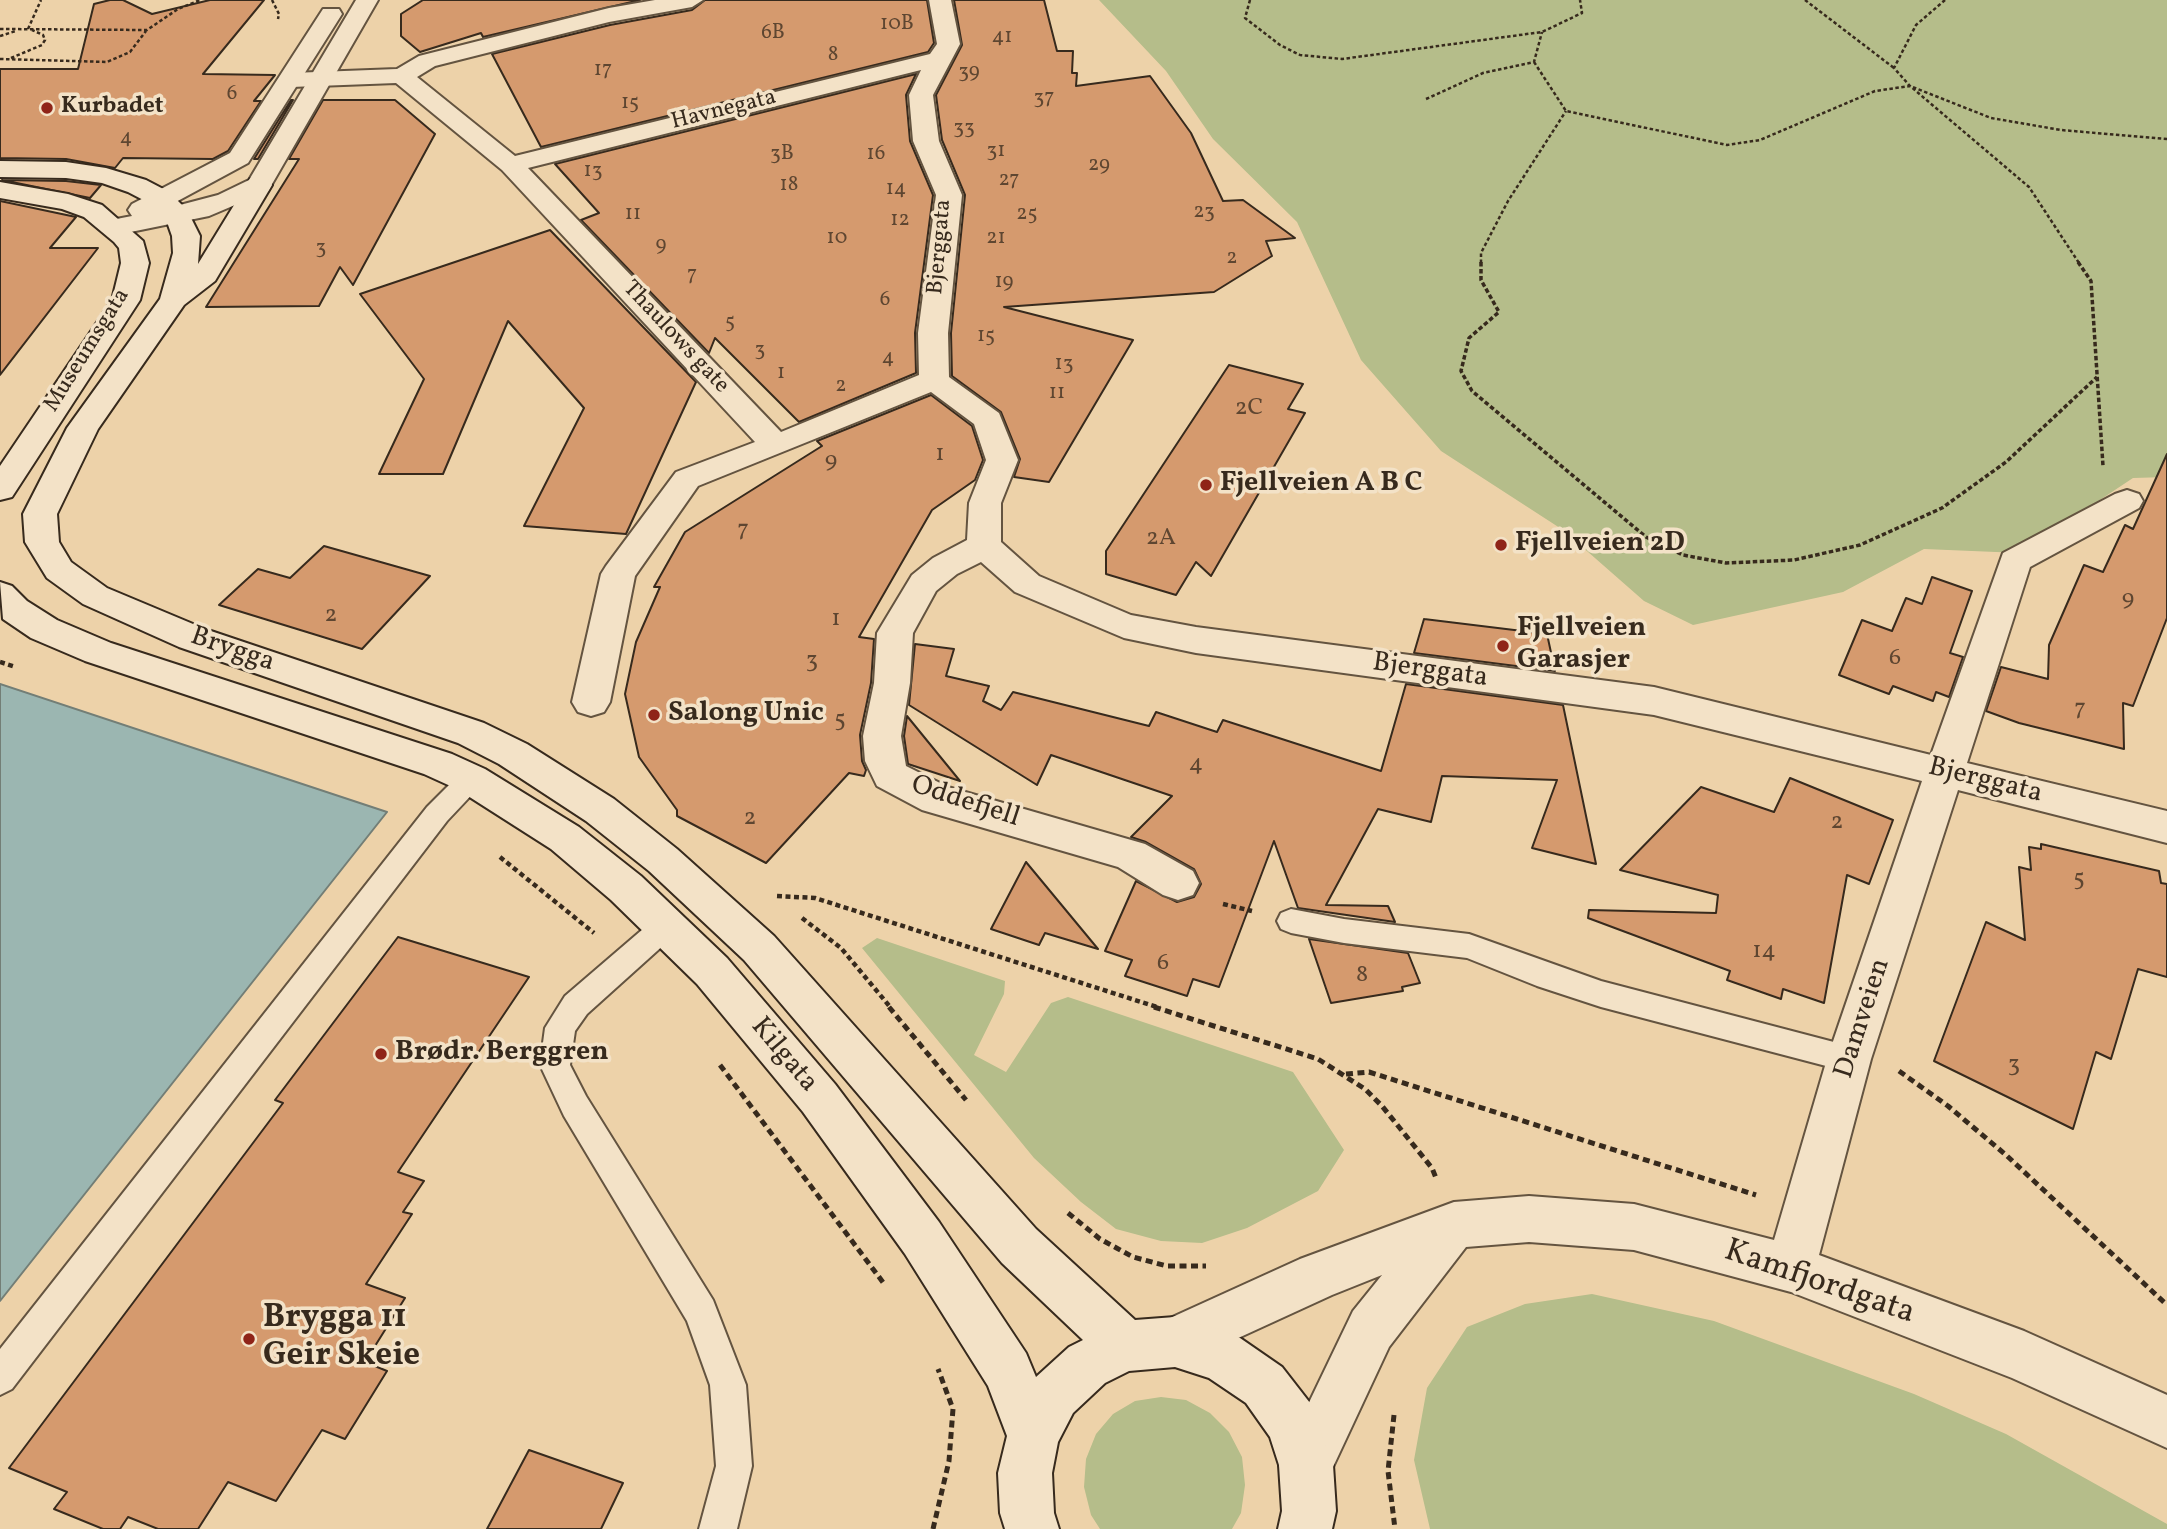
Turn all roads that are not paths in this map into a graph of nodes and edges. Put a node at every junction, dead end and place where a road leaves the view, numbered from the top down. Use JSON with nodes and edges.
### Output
{"nodes":[{"id":1,"x":342,"y":0,"type":"edge"},
{"id":2,"x":367,"y":0,"type":"edge"},
{"id":3,"x":692,"y":0,"type":"edge"},
{"id":4,"x":940,"y":0,"type":"edge"},
{"id":5,"x":938,"y":59,"type":"junction"},
{"id":6,"x":402,"y":75,"type":"junction"},
{"id":7,"x":323,"y":79,"type":"junction"},
{"id":8,"x":291,"y":80,"type":"junction"},
{"id":9,"x":511,"y":165,"type":"junction"},
{"id":10,"x":0,"y":169,"type":"edge"},
{"id":11,"x":259,"y":185,"type":"junction"},
{"id":12,"x":0,"y":190,"type":"edge"},
{"id":13,"x":169,"y":207,"type":"junction"},
{"id":14,"x":116,"y":227,"type":"junction"},
{"id":15,"x":174,"y":299,"type":"junction"},
{"id":16,"x":934,"y":380,"type":"junction"},
{"id":17,"x":776,"y":445,"type":"junction"},
{"id":18,"x":0,"y":490,"type":"edge"},
{"id":19,"x":2127,"y":501,"type":"dead end"},
{"id":20,"x":40,"y":514,"type":"joint"},
{"id":21,"x":984,"y":546,"type":"junction"},
{"id":22,"x":0,"y":594,"type":"edge"},
{"id":23,"x":591,"y":702,"type":"dead end"},
{"id":24,"x":471,"y":733,"type":"joint"},
{"id":25,"x":454,"y":772,"type":"junction"},
{"id":26,"x":1947,"y":773,"type":"junction"},
{"id":27,"x":2167,"y":827,"type":"edge"},
{"id":28,"x":1178,"y":883,"type":"road end"},
{"id":29,"x":1291,"y":921,"type":"road end"},
{"id":30,"x":667,"y":925,"type":"junction"},
{"id":31,"x":1852,"y":1051,"type":"junction"},
{"id":32,"x":1454,"y":1225,"type":"junction"},
{"id":33,"x":1791,"y":1268,"type":"junction"},
{"id":34,"x":1150,"y":1344,"type":"junction"},
{"id":35,"x":0,"y":1377,"type":"edge"},
{"id":36,"x":2167,"y":1422,"type":"edge"},
{"id":37,"x":1033,"y":1436,"type":"junction"},
{"id":38,"x":1310,"y":1508,"type":"edge"},
{"id":39,"x":1024,"y":1524,"type":"edge"},
{"id":40,"x":718,"y":1529,"type":"edge"}],
"edges":[{"from":1,"to":8,"type":"street"},
{"from":2,"to":7,"type":"street"},
{"from":3,"to":6,"type":"street"},
{"from":4,"to":5,"type":"street","name":"Bjerggata"},
{"from":5,"to":9,"type":"street","name":"Havnegata"},
{"from":5,"to":16,"type":"street","name":"Bjerggata"},
{"from":6,"to":7,"type":"street"},
{"from":6,"to":9,"type":"street","name":"Thaulows gate"},
{"from":7,"to":8,"type":"street"},
{"from":7,"to":11,"type":"street"},
{"from":8,"to":13,"type":"street"},
{"from":9,"to":17,"type":"street","name":"Thaulows gate"},
{"from":10,"to":13,"type":"street"},
{"from":11,"to":13,"type":"street"},
{"from":11,"to":15,"type":"street"},
{"from":12,"to":14,"type":"street"},
{"from":13,"to":14,"type":"street"},
{"from":13,"to":15,"type":"street","name":"Museumsgata"},
{"from":14,"to":18,"type":"street","name":"Museumsgata"},
{"from":15,"to":20,"type":"street","name":"Museumsgata"},
{"from":16,"to":17,"type":"street"},
{"from":16,"to":21,"type":"street"},
{"from":17,"to":23,"type":"street"},
{"from":19,"to":26,"type":"street","name":"Damveien"},
{"from":20,"to":24,"type":"street","name":"Brygga"},
{"from":21,"to":26,"type":"street","name":"Bjerggata"},
{"from":21,"to":28,"type":"street","name":"Oddefjell"},
{"from":22,"to":25,"type":"street","name":"Brygga"},
{"from":24,"to":34,"type":"street","name":"Kilgata"},
{"from":25,"to":30,"type":"street","name":"Kilgata"},
{"from":25,"to":35,"type":"lane"},
{"from":26,"to":27,"type":"street","name":"Bjerggata"},
{"from":26,"to":31,"type":"street","name":"Damveien"},
{"from":29,"to":31,"type":"lane"},
{"from":30,"to":37,"type":"street","name":"Kilgata"},
{"from":30,"to":40,"type":"lane"},
{"from":31,"to":33,"type":"street","name":"Damveien"},
{"from":32,"to":33,"type":"street","name":"Kamfjordgata"},
{"from":32,"to":34,"type":"street","name":"Kamfjordgata"},
{"from":32,"to":38,"type":"street"},
{"from":33,"to":36,"type":"street","name":"Kamfjordgata"},
{"from":34,"to":37,"type":"street","name":"Kamfjordgata"},
{"from":34,"to":38,"type":"street"},
{"from":37,"to":39,"type":"street"}]}
